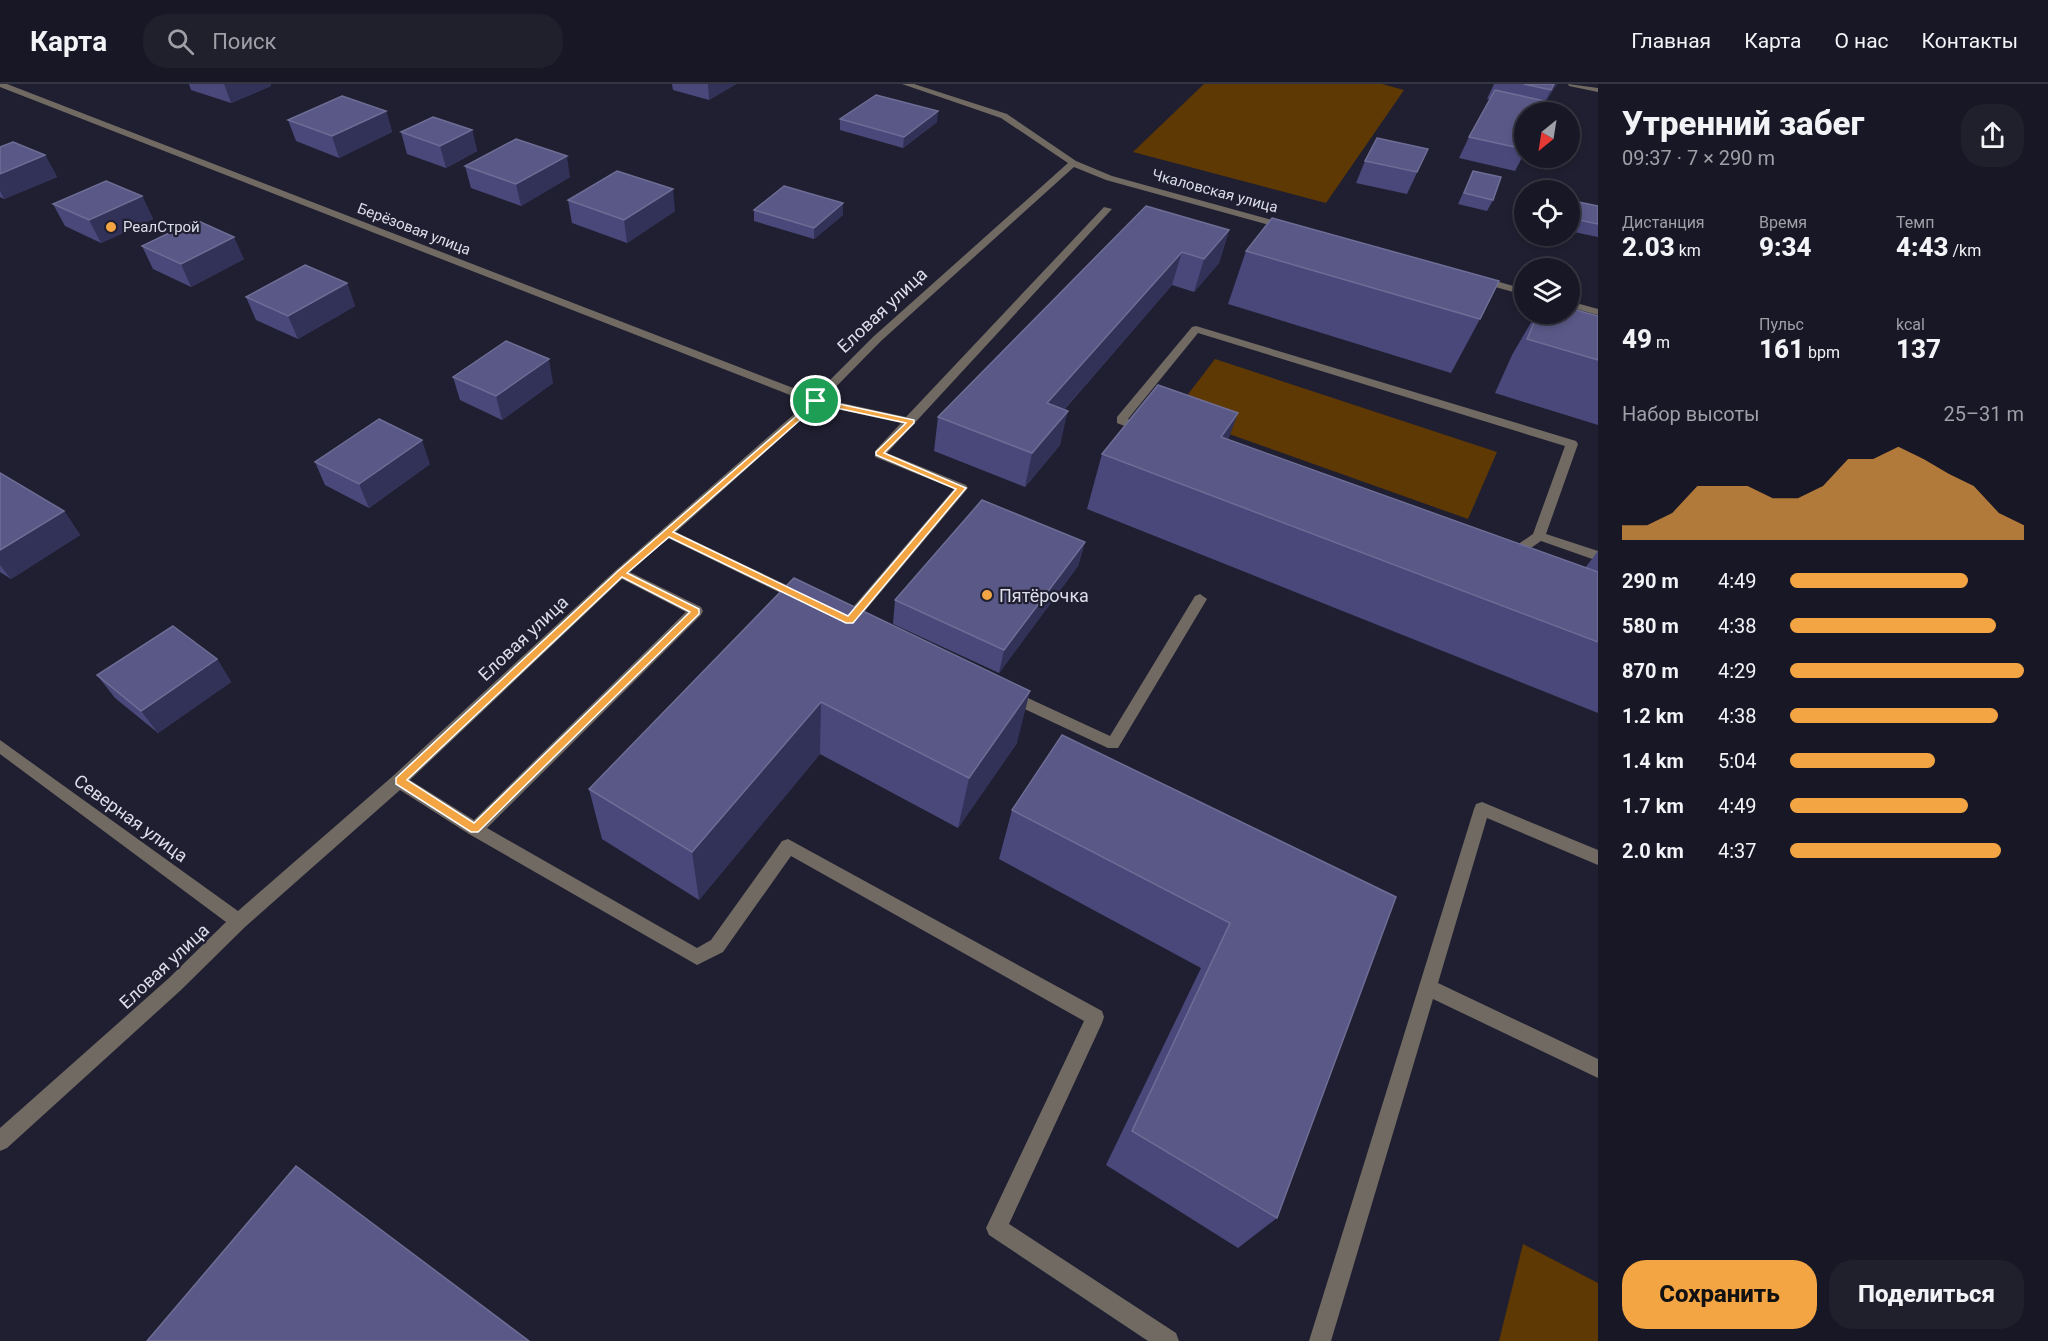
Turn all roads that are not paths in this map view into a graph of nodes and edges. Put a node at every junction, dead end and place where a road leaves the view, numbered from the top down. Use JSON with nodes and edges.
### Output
{"nodes":[{"id":1,"x":0,"y":84,"type":"edge"},
{"id":2,"x":906,"y":84,"type":"edge"},
{"id":3,"x":1572,"y":84,"type":"edge"},
{"id":4,"x":1598,"y":90,"type":"edge"},
{"id":5,"x":1072,"y":163,"type":"junction"},
{"id":6,"x":1107,"y":209,"type":"dead end"},
{"id":7,"x":1294,"y":228,"type":"edge"},
{"id":8,"x":1466,"y":276,"type":"edge"},
{"id":9,"x":1514,"y":289,"type":"edge"},
{"id":10,"x":1580,"y":307,"type":"edge"},
{"id":11,"x":1598,"y":312,"type":"edge"},
{"id":12,"x":816,"y":401,"type":"junction"},
{"id":13,"x":911,"y":422,"type":"junction"},
{"id":14,"x":668,"y":533,"type":"junction"},
{"id":15,"x":1539,"y":536,"type":"junction"},
{"id":16,"x":1598,"y":556,"type":"edge"},
{"id":17,"x":621,"y":573,"type":"junction"},
{"id":18,"x":1200,"y":599,"type":"dead end"},
{"id":19,"x":817,"y":605,"type":"edge"},
{"id":20,"x":849,"y":620,"type":"edge"},
{"id":21,"x":997,"y":690,"type":"edge"},
{"id":22,"x":0,"y":746,"type":"edge"},
{"id":23,"x":399,"y":781,"type":"junction"},
{"id":24,"x":475,"y":829,"type":"junction"},
{"id":25,"x":1598,"y":858,"type":"edge"},
{"id":26,"x":239,"y":921,"type":"junction"},
{"id":27,"x":1428,"y":987,"type":"junction"},
{"id":28,"x":1598,"y":1069,"type":"edge"},
{"id":29,"x":0,"y":1142,"type":"edge"},
{"id":30,"x":1168,"y":1341,"type":"edge"},
{"id":31,"x":1320,"y":1341,"type":"edge"}],
"edges":[{"from":1,"to":12,"type":"street","name":"Берёзовая улица"},
{"from":2,"to":5,"type":"street","name":"Чкаловская улица"},
{"from":3,"to":4,"type":"street"},
{"from":5,"to":7,"type":"street","name":"Чкаловская улица"},
{"from":5,"to":12,"type":"street","name":"Еловая улица"},
{"from":6,"to":13,"type":"street"},
{"from":8,"to":9,"type":"street"},
{"from":10,"to":11,"type":"street"},
{"from":12,"to":13,"type":"street","name":"Берёзовая улица"},
{"from":12,"to":14,"type":"street","name":"Еловая улица"},
{"from":13,"to":20,"type":"street"},
{"from":14,"to":17,"type":"street","name":"Еловая улица"},
{"from":14,"to":19,"type":"street"},
{"from":15,"to":15,"type":"street"},
{"from":15,"to":16,"type":"street"},
{"from":17,"to":23,"type":"street","name":"Еловая улица"},
{"from":17,"to":24,"type":"street"},
{"from":18,"to":21,"type":"street"},
{"from":22,"to":26,"type":"street","name":"Северная улица"},
{"from":23,"to":24,"type":"street"},
{"from":23,"to":26,"type":"street","name":"Еловая улица"},
{"from":24,"to":30,"type":"street"},
{"from":25,"to":27,"type":"street"},
{"from":26,"to":29,"type":"street","name":"Еловая улица"},
{"from":27,"to":28,"type":"street"},
{"from":27,"to":31,"type":"street"}]}
